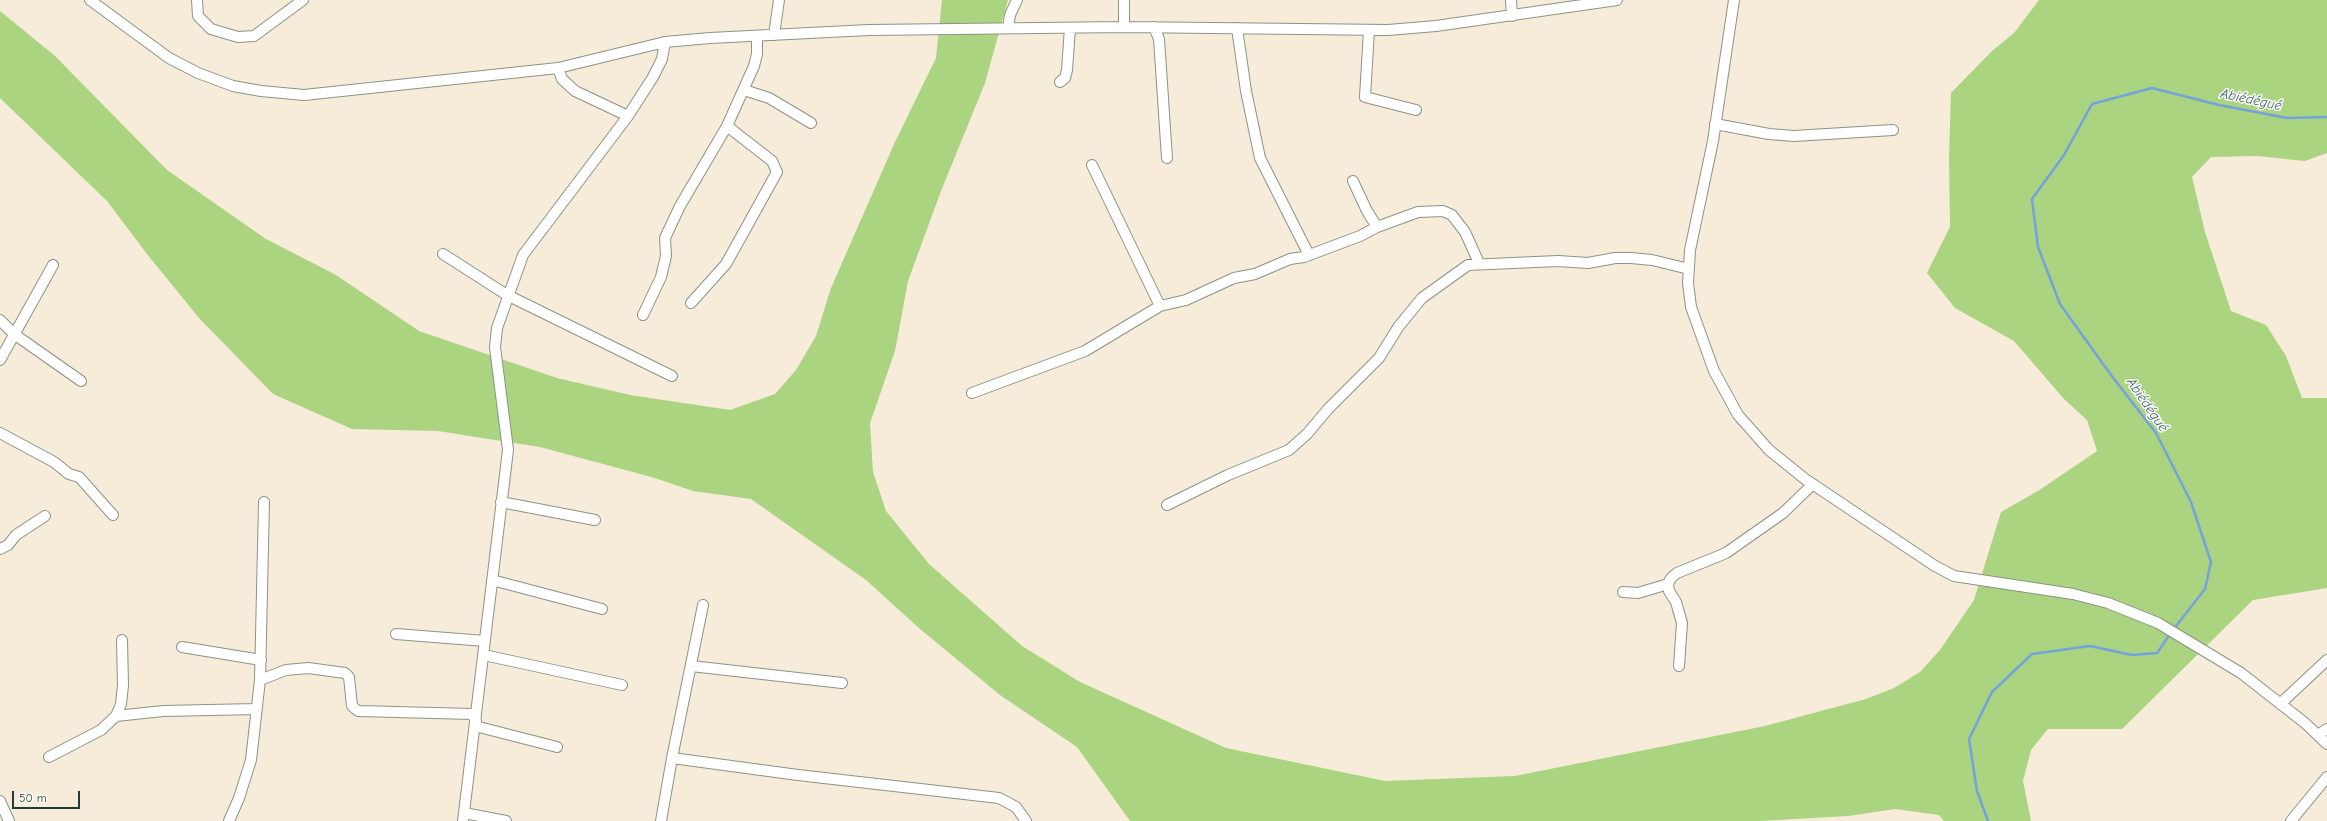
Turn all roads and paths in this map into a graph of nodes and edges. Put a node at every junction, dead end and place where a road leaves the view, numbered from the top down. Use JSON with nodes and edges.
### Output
{"nodes":[{"id":1,"x":90,"y":0,"type":"edge"},
{"id":2,"x":197,"y":0,"type":"edge"},
{"id":3,"x":303,"y":0,"type":"edge"},
{"id":4,"x":779,"y":0,"type":"edge"},
{"id":5,"x":1017,"y":0,"type":"edge"},
{"id":6,"x":1124,"y":0,"type":"edge"},
{"id":7,"x":1511,"y":0,"type":"edge"},
{"id":8,"x":1617,"y":0,"type":"edge"},
{"id":9,"x":1734,"y":0,"type":"edge"},
{"id":10,"x":1512,"y":16,"type":"junction"},
{"id":11,"x":1124,"y":27,"type":"junction"},
{"id":12,"x":1154,"y":27,"type":"junction"},
{"id":13,"x":1008,"y":28,"type":"junction"},
{"id":14,"x":1070,"y":28,"type":"junction"},
{"id":15,"x":1237,"y":28,"type":"junction"},
{"id":16,"x":1369,"y":30,"type":"junction"},
{"id":17,"x":774,"y":35,"type":"junction"},
{"id":18,"x":757,"y":36,"type":"junction"},
{"id":19,"x":665,"y":42,"type":"junction"},
{"id":20,"x":558,"y":68,"type":"junction"},
{"id":21,"x":1060,"y":82,"type":"dead end"},
{"id":22,"x":744,"y":90,"type":"junction"},
{"id":23,"x":1416,"y":110,"type":"dead end"},
{"id":24,"x":628,"y":116,"type":"junction"},
{"id":25,"x":811,"y":123,"type":"dead end"},
{"id":26,"x":1715,"y":124,"type":"junction"},
{"id":27,"x":727,"y":126,"type":"junction"},
{"id":28,"x":1893,"y":130,"type":"dead end"},
{"id":29,"x":1167,"y":158,"type":"dead end"},
{"id":30,"x":1092,"y":165,"type":"dead end"},
{"id":31,"x":1353,"y":181,"type":"dead end"},
{"id":32,"x":1377,"y":227,"type":"junction"},
{"id":33,"x":443,"y":254,"type":"dead end"},
{"id":34,"x":1309,"y":255,"type":"junction"},
{"id":35,"x":1479,"y":263,"type":"junction"},
{"id":36,"x":52,"y":265,"type":"dead end"},
{"id":37,"x":1689,"y":268,"type":"junction"},
{"id":38,"x":508,"y":295,"type":"junction"},
{"id":39,"x":691,"y":303,"type":"dead end"},
{"id":40,"x":1160,"y":306,"type":"junction"},
{"id":41,"x":643,"y":316,"type":"dead end"},
{"id":42,"x":0,"y":320,"type":"edge"},
{"id":43,"x":14,"y":334,"type":"junction"},
{"id":44,"x":0,"y":360,"type":"edge"},
{"id":45,"x":672,"y":376,"type":"dead end"},
{"id":46,"x":81,"y":381,"type":"dead end"},
{"id":47,"x":972,"y":393,"type":"dead end"},
{"id":48,"x":0,"y":433,"type":"edge"},
{"id":49,"x":1813,"y":484,"type":"junction"},
{"id":50,"x":264,"y":502,"type":"dead end"},
{"id":51,"x":501,"y":502,"type":"junction"},
{"id":52,"x":1167,"y":505,"type":"dead end"},
{"id":53,"x":113,"y":515,"type":"dead end"},
{"id":54,"x":45,"y":516,"type":"dead end"},
{"id":55,"x":595,"y":520,"type":"dead end"},
{"id":56,"x":0,"y":549,"type":"edge"},
{"id":57,"x":492,"y":580,"type":"junction"},
{"id":58,"x":1668,"y":584,"type":"junction"},
{"id":59,"x":1623,"y":592,"type":"dead end"},
{"id":60,"x":703,"y":605,"type":"dead end"},
{"id":61,"x":602,"y":609,"type":"dead end"},
{"id":62,"x":396,"y":634,"type":"dead end"},
{"id":63,"x":122,"y":640,"type":"dead end"},
{"id":64,"x":485,"y":641,"type":"junction"},
{"id":65,"x":182,"y":647,"type":"dead end"},
{"id":66,"x":484,"y":654,"type":"junction"},
{"id":67,"x":261,"y":660,"type":"junction"},
{"id":68,"x":2327,"y":660,"type":"edge"},
{"id":69,"x":691,"y":666,"type":"junction"},
{"id":70,"x":1679,"y":666,"type":"dead end"},
{"id":71,"x":260,"y":680,"type":"junction"},
{"id":72,"x":842,"y":683,"type":"dead end"},
{"id":73,"x":622,"y":685,"type":"dead end"},
{"id":74,"x":2280,"y":704,"type":"junction"},
{"id":75,"x":256,"y":709,"type":"junction"},
{"id":76,"x":116,"y":716,"type":"junction"},
{"id":77,"x":475,"y":724,"type":"junction"},
{"id":78,"x":2327,"y":729,"type":"edge"},
{"id":79,"x":2318,"y":735,"type":"junction"},
{"id":80,"x":2327,"y":744,"type":"edge"},
{"id":81,"x":557,"y":747,"type":"dead end"},
{"id":82,"x":49,"y":757,"type":"dead end"},
{"id":83,"x":672,"y":758,"type":"junction"},
{"id":84,"x":2327,"y":777,"type":"edge"},
{"id":85,"x":0,"y":801,"type":"edge"},
{"id":86,"x":464,"y":817,"type":"edge"},
{"id":87,"x":8,"y":821,"type":"edge"},
{"id":88,"x":229,"y":821,"type":"edge"},
{"id":89,"x":506,"y":821,"type":"edge"},
{"id":90,"x":661,"y":821,"type":"edge"},
{"id":91,"x":1026,"y":821,"type":"edge"},
{"id":92,"x":2291,"y":821,"type":"edge"}],
"edges":[{"from":1,"to":20,"type":"street"},
{"from":2,"to":3,"type":"street"},
{"from":4,"to":17,"type":"street"},
{"from":5,"to":13,"type":"street"},
{"from":6,"to":11,"type":"street"},
{"from":7,"to":10,"type":"street"},
{"from":8,"to":10,"type":"street"},
{"from":9,"to":26,"type":"street"},
{"from":10,"to":16,"type":"street"},
{"from":11,"to":12,"type":"street"},
{"from":11,"to":14,"type":"street"},
{"from":12,"to":15,"type":"street"},
{"from":12,"to":29,"type":"street"},
{"from":13,"to":14,"type":"street"},
{"from":13,"to":17,"type":"street"},
{"from":14,"to":21,"type":"street"},
{"from":15,"to":16,"type":"street"},
{"from":15,"to":34,"type":"street"},
{"from":16,"to":23,"type":"street"},
{"from":17,"to":18,"type":"street"},
{"from":18,"to":19,"type":"street"},
{"from":18,"to":22,"type":"street"},
{"from":19,"to":20,"type":"street"},
{"from":19,"to":24,"type":"street"},
{"from":20,"to":24,"type":"street"},
{"from":22,"to":25,"type":"street"},
{"from":22,"to":27,"type":"street"},
{"from":24,"to":38,"type":"street"},
{"from":26,"to":28,"type":"street"},
{"from":26,"to":37,"type":"street"},
{"from":27,"to":39,"type":"street"},
{"from":27,"to":41,"type":"street"},
{"from":30,"to":40,"type":"street"},
{"from":31,"to":32,"type":"street"},
{"from":32,"to":34,"type":"street"},
{"from":32,"to":35,"type":"street"},
{"from":33,"to":38,"type":"street"},
{"from":34,"to":40,"type":"street"},
{"from":35,"to":37,"type":"street"},
{"from":35,"to":52,"type":"street"},
{"from":36,"to":43,"type":"street"},
{"from":37,"to":49,"type":"street"},
{"from":38,"to":45,"type":"street"},
{"from":38,"to":51,"type":"street"},
{"from":40,"to":47,"type":"street"},
{"from":42,"to":43,"type":"street"},
{"from":43,"to":44,"type":"street"},
{"from":43,"to":46,"type":"street"},
{"from":48,"to":53,"type":"street"},
{"from":49,"to":58,"type":"street"},
{"from":49,"to":74,"type":"street"},
{"from":50,"to":67,"type":"street"},
{"from":51,"to":55,"type":"street"},
{"from":51,"to":57,"type":"street"},
{"from":54,"to":56,"type":"street"},
{"from":57,"to":61,"type":"street"},
{"from":57,"to":64,"type":"street"},
{"from":58,"to":59,"type":"street"},
{"from":58,"to":70,"type":"street"},
{"from":60,"to":69,"type":"street"},
{"from":62,"to":64,"type":"street"},
{"from":63,"to":76,"type":"street"},
{"from":64,"to":66,"type":"street"},
{"from":65,"to":67,"type":"street"},
{"from":66,"to":73,"type":"street"},
{"from":66,"to":77,"type":"street"},
{"from":67,"to":71,"type":"street"},
{"from":68,"to":74,"type":"street"},
{"from":69,"to":72,"type":"street"},
{"from":69,"to":83,"type":"street"},
{"from":71,"to":75,"type":"street"},
{"from":71,"to":77,"type":"street"},
{"from":74,"to":79,"type":"street"},
{"from":75,"to":76,"type":"street"},
{"from":75,"to":88,"type":"street"},
{"from":76,"to":82,"type":"street"},
{"from":77,"to":81,"type":"street"},
{"from":77,"to":86,"type":"street"},
{"from":78,"to":79,"type":"street"},
{"from":79,"to":80,"type":"street"},
{"from":83,"to":90,"type":"street"},
{"from":83,"to":91,"type":"street"},
{"from":84,"to":92,"type":"street"},
{"from":85,"to":87,"type":"street"},
{"from":86,"to":89,"type":"street"}]}
